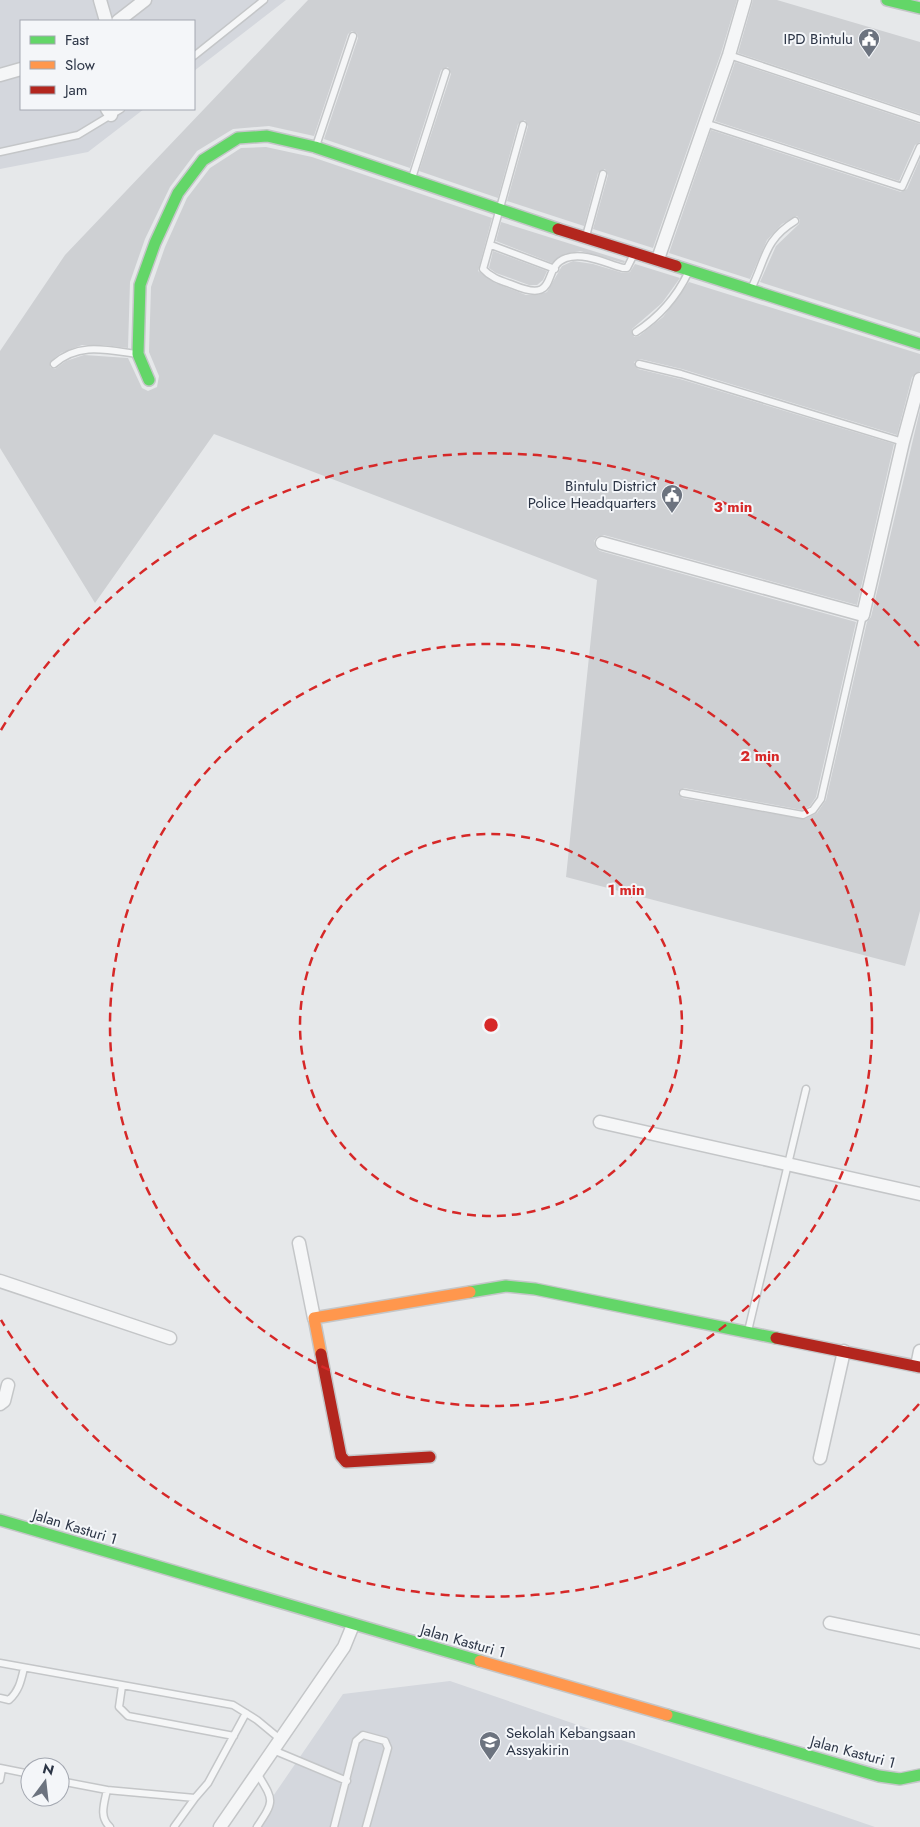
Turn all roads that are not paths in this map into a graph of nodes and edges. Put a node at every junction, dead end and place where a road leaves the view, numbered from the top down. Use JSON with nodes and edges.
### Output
{"nodes":[{"id":1,"x":100,"y":0,"type":"edge"},
{"id":2,"x":145,"y":0,"type":"edge"},
{"id":3,"x":264,"y":0,"type":"edge"},
{"id":4,"x":744,"y":0,"type":"edge"},
{"id":5,"x":887,"y":0,"type":"edge"},
{"id":6,"x":920,"y":8,"type":"edge"},
{"id":7,"x":106,"y":20,"type":"edge"},
{"id":8,"x":119,"y":20,"type":"edge"},
{"id":9,"x":353,"y":36,"type":"dead end"},
{"id":10,"x":195,"y":55,"type":"edge"},
{"id":11,"x":728,"y":55,"type":"junction"},
{"id":12,"x":20,"y":69,"type":"edge"},
{"id":13,"x":446,"y":72,"type":"dead end"},
{"id":14,"x":0,"y":75,"type":"edge"},
{"id":15,"x":113,"y":111,"type":"edge"},
{"id":16,"x":920,"y":119,"type":"edge"},
{"id":17,"x":705,"y":123,"type":"junction"},
{"id":18,"x":523,"y":125,"type":"dead end"},
{"id":19,"x":315,"y":147,"type":"junction"},
{"id":20,"x":920,"y":147,"type":"edge"},
{"id":21,"x":0,"y":152,"type":"edge"},
{"id":22,"x":603,"y":174,"type":"dead end"},
{"id":23,"x":411,"y":181,"type":"junction"},
{"id":24,"x":500,"y":210,"type":"junction"},
{"id":25,"x":795,"y":221,"type":"dead end"},
{"id":26,"x":586,"y":236,"type":"junction"},
{"id":27,"x":491,"y":245,"type":"junction"},
{"id":28,"x":635,"y":252,"type":"junction"},
{"id":29,"x":658,"y":259,"type":"junction"},
{"id":30,"x":555,"y":269,"type":"junction"},
{"id":31,"x":689,"y":269,"type":"junction"},
{"id":32,"x":751,"y":289,"type":"junction"},
{"id":33,"x":636,"y":332,"type":"dead end"},
{"id":34,"x":920,"y":344,"type":"edge"},
{"id":35,"x":138,"y":354,"type":"junction"},
{"id":36,"x":54,"y":364,"type":"dead end"},
{"id":37,"x":639,"y":364,"type":"dead end"},
{"id":38,"x":920,"y":379,"type":"edge"},
{"id":39,"x":149,"y":380,"type":"dead end"},
{"id":40,"x":903,"y":442,"type":"junction"},
{"id":41,"x":602,"y":543,"type":"dead end"},
{"id":42,"x":863,"y":615,"type":"junction"},
{"id":43,"x":683,"y":793,"type":"dead end"},
{"id":44,"x":806,"y":1090,"type":"dead end"},
{"id":45,"x":600,"y":1122,"type":"dead end"},
{"id":46,"x":788,"y":1164,"type":"junction"},
{"id":47,"x":920,"y":1194,"type":"edge"},
{"id":48,"x":299,"y":1243,"type":"dead end"},
{"id":49,"x":0,"y":1281,"type":"edge"},
{"id":50,"x":314,"y":1318,"type":"junction"},
{"id":51,"x":748,"y":1331,"type":"junction"},
{"id":52,"x":170,"y":1338,"type":"dead end"},
{"id":53,"x":844,"y":1351,"type":"junction"},
{"id":54,"x":920,"y":1351,"type":"edge"},
{"id":55,"x":918,"y":1366,"type":"edge"},
{"id":56,"x":8,"y":1386,"type":"dead end"},
{"id":57,"x":0,"y":1404,"type":"edge"},
{"id":58,"x":430,"y":1457,"type":"dead end"},
{"id":59,"x":820,"y":1458,"type":"dead end"},
{"id":60,"x":0,"y":1520,"type":"edge"},
{"id":61,"x":830,"y":1622,"type":"dead end"},
{"id":62,"x":353,"y":1626,"type":"junction"},
{"id":63,"x":920,"y":1642,"type":"edge"},
{"id":64,"x":0,"y":1663,"type":"edge"},
{"id":65,"x":24,"y":1668,"type":"junction"},
{"id":66,"x":122,"y":1686,"type":"junction"},
{"id":67,"x":0,"y":1698,"type":"edge"},
{"id":68,"x":246,"y":1713,"type":"junction"},
{"id":69,"x":234,"y":1736,"type":"junction"},
{"id":70,"x":277,"y":1744,"type":"junction"},
{"id":71,"x":1,"y":1768,"type":"edge"},
{"id":72,"x":20,"y":1772,"type":"edge"},
{"id":73,"x":257,"y":1773,"type":"junction"},
{"id":74,"x":920,"y":1775,"type":"edge"},
{"id":75,"x":0,"y":1780,"type":"edge"},
{"id":76,"x":347,"y":1781,"type":"junction"},
{"id":77,"x":70,"y":1783,"type":"edge"},
{"id":78,"x":107,"y":1790,"type":"junction"},
{"id":79,"x":195,"y":1798,"type":"junction"},
{"id":80,"x":110,"y":1827,"type":"edge"},
{"id":81,"x":174,"y":1827,"type":"edge"},
{"id":82,"x":220,"y":1827,"type":"edge"},
{"id":83,"x":257,"y":1827,"type":"edge"},
{"id":84,"x":334,"y":1827,"type":"edge"},
{"id":85,"x":366,"y":1827,"type":"edge"}],
"edges":[{"from":1,"to":7,"type":"street"},
{"from":2,"to":8,"type":"street"},
{"from":3,"to":10,"type":"lane"},
{"from":4,"to":11,"type":"street"},
{"from":5,"to":6,"type":"street"},
{"from":9,"to":19,"type":"lane"},
{"from":11,"to":16,"type":"lane"},
{"from":11,"to":17,"type":"street"},
{"from":12,"to":14,"type":"street"},
{"from":13,"to":23,"type":"lane"},
{"from":15,"to":21,"type":"lane"},
{"from":17,"to":20,"type":"lane"},
{"from":17,"to":29,"type":"street"},
{"from":18,"to":24,"type":"lane"},
{"from":19,"to":23,"type":"street"},
{"from":19,"to":35,"type":"street"},
{"from":22,"to":26,"type":"lane"},
{"from":23,"to":24,"type":"street"},
{"from":24,"to":26,"type":"street"},
{"from":24,"to":27,"type":"lane"},
{"from":25,"to":32,"type":"lane"},
{"from":26,"to":28,"type":"street"},
{"from":27,"to":30,"type":"lane"},
{"from":27,"to":30,"type":"lane"},
{"from":28,"to":29,"type":"street"},
{"from":28,"to":30,"type":"lane"},
{"from":29,"to":31,"type":"street"},
{"from":31,"to":32,"type":"street"},
{"from":31,"to":33,"type":"lane"},
{"from":32,"to":34,"type":"street"},
{"from":35,"to":36,"type":"lane"},
{"from":35,"to":39,"type":"street"},
{"from":37,"to":40,"type":"lane"},
{"from":38,"to":40,"type":"street"},
{"from":40,"to":42,"type":"street"},
{"from":41,"to":42,"type":"street"},
{"from":42,"to":43,"type":"lane"},
{"from":44,"to":46,"type":"lane"},
{"from":45,"to":46,"type":"street"},
{"from":46,"to":47,"type":"street"},
{"from":46,"to":51,"type":"lane"},
{"from":48,"to":50,"type":"street"},
{"from":49,"to":52,"type":"street"},
{"from":50,"to":51,"type":"street"},
{"from":50,"to":58,"type":"street"},
{"from":51,"to":53,"type":"street"},
{"from":53,"to":55,"type":"street"},
{"from":53,"to":59,"type":"street"},
{"from":54,"to":55,"type":"street"},
{"from":56,"to":57,"type":"street"},
{"from":60,"to":62,"type":"street","name":"Jalan Kasturi 1"},
{"from":61,"to":63,"type":"street"},
{"from":62,"to":70,"type":"street"},
{"from":62,"to":74,"type":"street","name":"Jalan Kasturi 1"},
{"from":64,"to":65,"type":"lane"},
{"from":65,"to":66,"type":"lane"},
{"from":65,"to":67,"type":"lane"},
{"from":66,"to":68,"type":"lane"},
{"from":66,"to":69,"type":"lane"},
{"from":68,"to":69,"type":"lane"},
{"from":68,"to":70,"type":"lane"},
{"from":69,"to":79,"type":"lane"},
{"from":70,"to":73,"type":"street"},
{"from":70,"to":76,"type":"lane"},
{"from":71,"to":72,"type":"lane"},
{"from":71,"to":75,"type":"lane"},
{"from":73,"to":82,"type":"street"},
{"from":73,"to":83,"type":"lane"},
{"from":76,"to":84,"type":"lane"},
{"from":76,"to":85,"type":"lane"},
{"from":77,"to":78,"type":"lane"},
{"from":78,"to":79,"type":"lane"},
{"from":78,"to":80,"type":"lane"},
{"from":79,"to":81,"type":"lane"}]}
